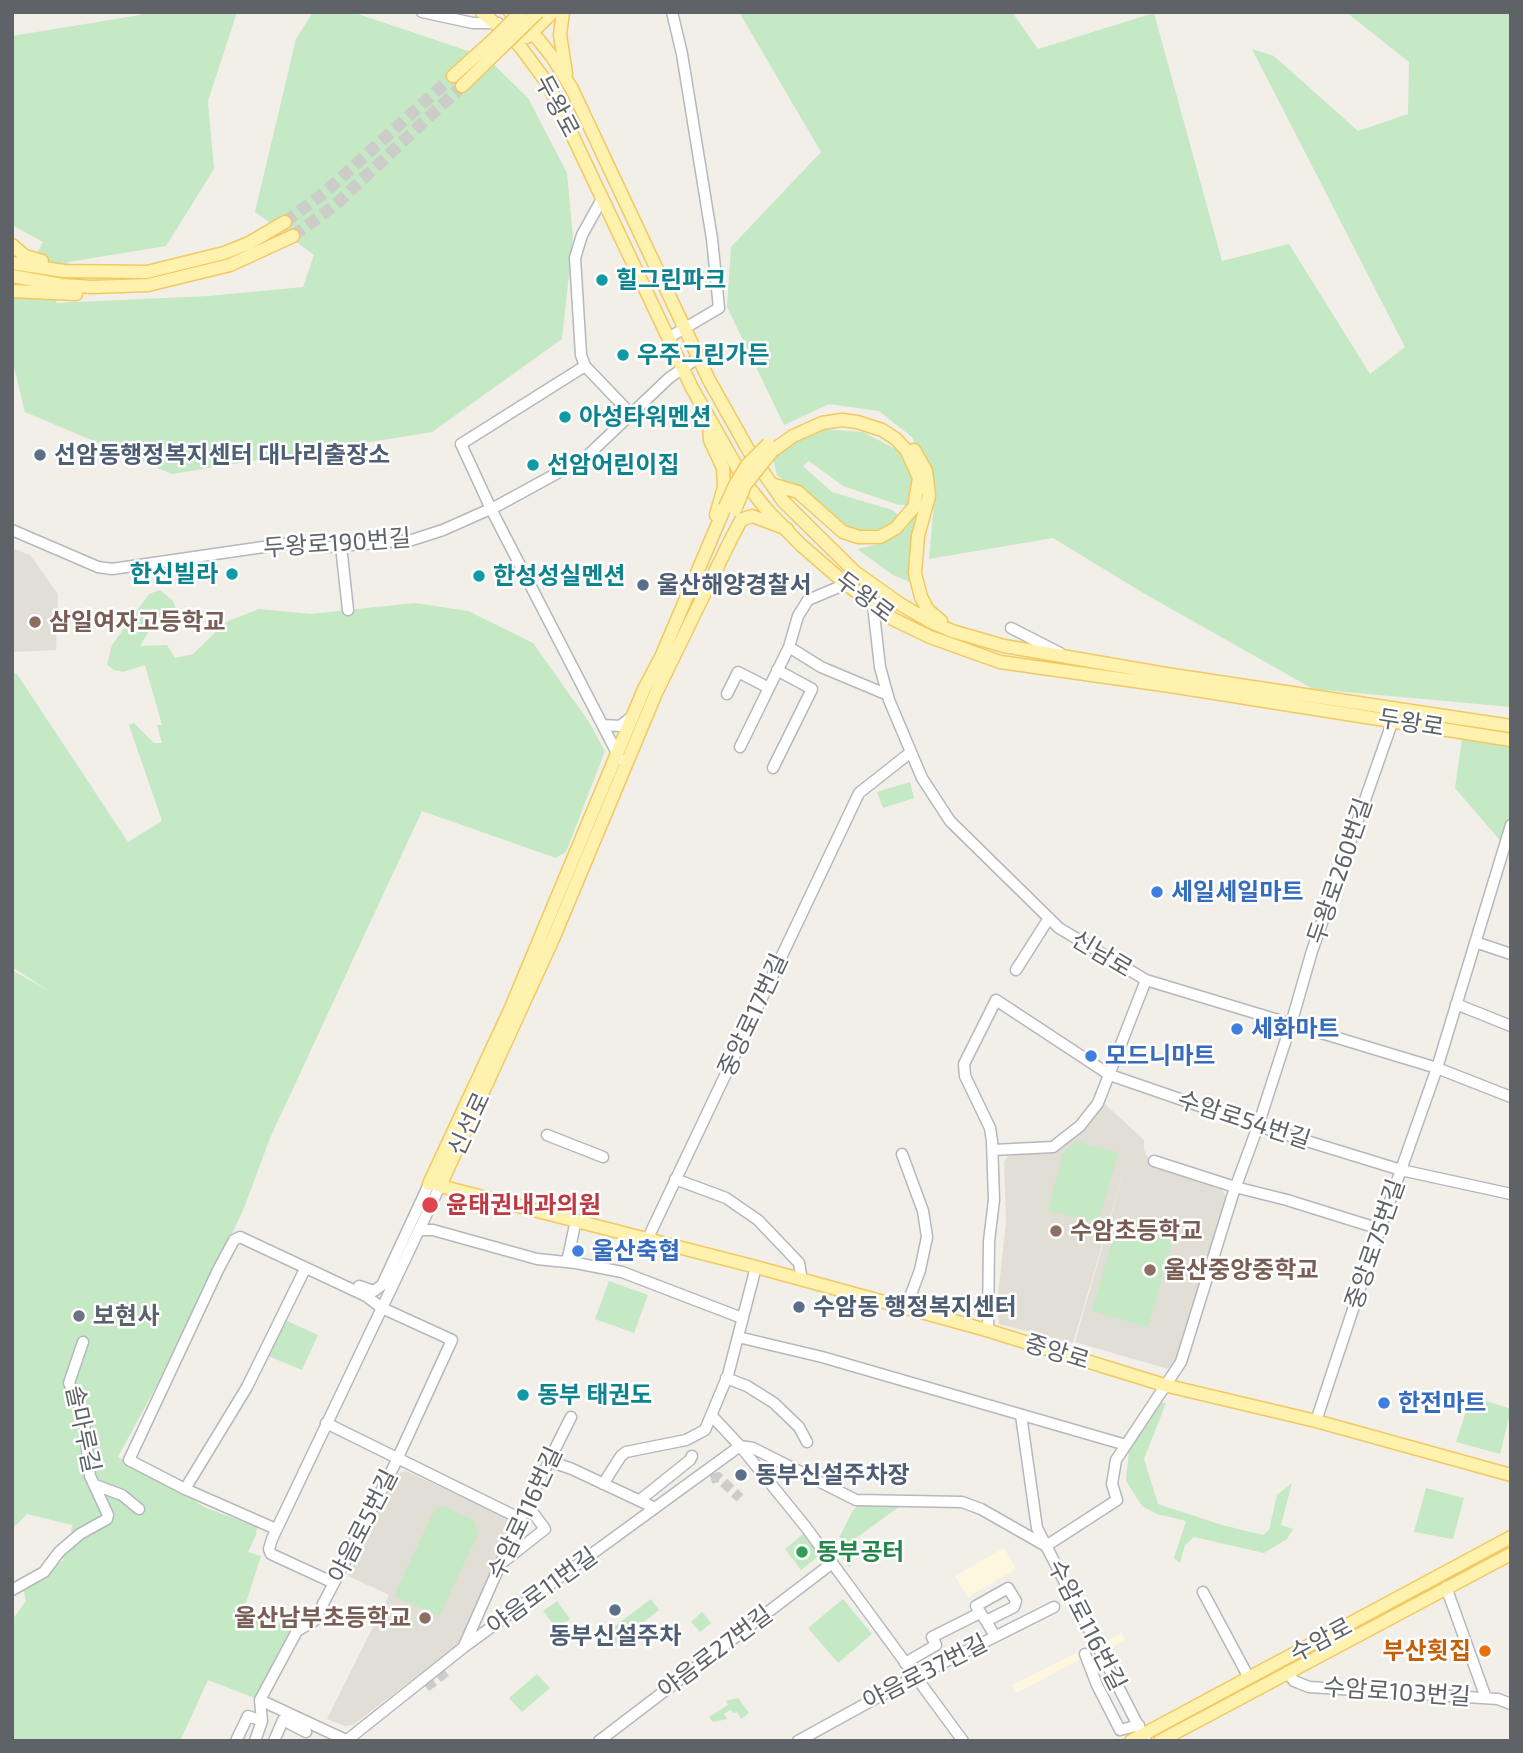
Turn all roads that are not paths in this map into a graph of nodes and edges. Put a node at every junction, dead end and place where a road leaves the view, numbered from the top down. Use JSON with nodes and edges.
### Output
{"nodes":[{"id":1,"x":422,"y":12,"type":"edge"},
{"id":2,"x":482,"y":12,"type":"edge"},
{"id":3,"x":508,"y":12,"type":"edge"},
{"id":4,"x":522,"y":12,"type":"edge"},
{"id":5,"x":538,"y":12,"type":"edge"},
{"id":6,"x":554,"y":12,"type":"edge"},
{"id":7,"x":563,"y":12,"type":"edge"},
{"id":8,"x":672,"y":12,"type":"edge"},
{"id":9,"x":496,"y":23,"type":"junction"},
{"id":10,"x":533,"y":32,"type":"junction"},
{"id":11,"x":497,"y":44,"type":"junction"},
{"id":12,"x":519,"y":45,"type":"junction"},
{"id":13,"x":458,"y":81,"type":"tunnel mouth"},
{"id":14,"x":572,"y":89,"type":"junction"},
{"id":15,"x":602,"y":199,"type":"junction"},
{"id":16,"x":285,"y":222,"type":"tunnel mouth"},
{"id":17,"x":293,"y":236,"type":"tunnel mouth"},
{"id":18,"x":12,"y":245,"type":"edge"},
{"id":19,"x":12,"y":263,"type":"edge"},
{"id":20,"x":94,"y":272,"type":"junction"},
{"id":21,"x":12,"y":276,"type":"edge"},
{"id":22,"x":173,"y":281,"type":"junction"},
{"id":23,"x":12,"y":291,"type":"edge"},
{"id":24,"x":686,"y":329,"type":"junction"},
{"id":25,"x":668,"y":338,"type":"junction"},
{"id":26,"x":699,"y":357,"type":"junction"},
{"id":27,"x":585,"y":366,"type":"junction"},
{"id":28,"x":682,"y":368,"type":"junction"},
{"id":29,"x":631,"y":414,"type":"junction"},
{"id":30,"x":709,"y":418,"type":"junction"},
{"id":31,"x":770,"y":448,"type":"junction"},
{"id":32,"x":771,"y":484,"type":"junction"},
{"id":33,"x":491,"y":509,"type":"junction"},
{"id":34,"x":787,"y":529,"type":"junction"},
{"id":35,"x":12,"y":530,"type":"edge"},
{"id":36,"x":341,"y":547,"type":"junction"},
{"id":37,"x":846,"y":584,"type":"junction"},
{"id":38,"x":873,"y":605,"type":"junction"},
{"id":39,"x":348,"y":610,"type":"dead end"},
{"id":40,"x":1011,"y":628,"type":"dead end"},
{"id":41,"x":952,"y":631,"type":"junction"},
{"id":42,"x":789,"y":647,"type":"junction"},
{"id":43,"x":1069,"y":657,"type":"junction"},
{"id":44,"x":778,"y":670,"type":"junction"},
{"id":45,"x":769,"y":688,"type":"junction"},
{"id":46,"x":650,"y":691,"type":"junction"},
{"id":47,"x":727,"y":694,"type":"dead end"},
{"id":48,"x":888,"y":695,"type":"junction"},
{"id":49,"x":633,"y":716,"type":"junction"},
{"id":50,"x":1393,"y":720,"type":"junction"},
{"id":51,"x":603,"y":725,"type":"junction"},
{"id":52,"x":1511,"y":726,"type":"edge"},
{"id":53,"x":1511,"y":740,"type":"edge"},
{"id":54,"x":740,"y":747,"type":"dead end"},
{"id":55,"x":911,"y":752,"type":"junction"},
{"id":56,"x":618,"y":753,"type":"junction"},
{"id":57,"x":625,"y":767,"type":"junction"},
{"id":58,"x":773,"y":768,"type":"dead end"},
{"id":59,"x":1511,"y":825,"type":"edge"},
{"id":60,"x":1049,"y":918,"type":"junction"},
{"id":61,"x":1475,"y":942,"type":"junction"},
{"id":62,"x":1511,"y":954,"type":"edge"},
{"id":63,"x":1016,"y":970,"type":"dead end"},
{"id":64,"x":1146,"y":980,"type":"junction"},
{"id":65,"x":1456,"y":1004,"type":"junction"},
{"id":66,"x":1291,"y":1024,"type":"junction"},
{"id":67,"x":1511,"y":1026,"type":"edge"},
{"id":68,"x":1437,"y":1068,"type":"junction"},
{"id":69,"x":1110,"y":1075,"type":"junction"},
{"id":70,"x":1511,"y":1097,"type":"edge"},
{"id":71,"x":1258,"y":1126,"type":"junction"},
{"id":72,"x":547,"y":1135,"type":"dead end"},
{"id":73,"x":993,"y":1150,"type":"junction"},
{"id":74,"x":902,"y":1154,"type":"dead end"},
{"id":75,"x":603,"y":1157,"type":"dead end"},
{"id":76,"x":1154,"y":1161,"type":"dead end"},
{"id":77,"x":1401,"y":1170,"type":"junction"},
{"id":78,"x":675,"y":1180,"type":"junction"},
{"id":79,"x":434,"y":1185,"type":"junction"},
{"id":80,"x":1236,"y":1187,"type":"junction"},
{"id":81,"x":1511,"y":1194,"type":"edge"},
{"id":82,"x":576,"y":1220,"type":"junction"},
{"id":83,"x":1380,"y":1229,"type":"junction"},
{"id":84,"x":419,"y":1230,"type":"junction"},
{"id":85,"x":648,"y":1238,"type":"junction"},
{"id":86,"x":567,"y":1262,"type":"junction"},
{"id":87,"x":756,"y":1267,"type":"junction"},
{"id":88,"x":306,"y":1269,"type":"junction"},
{"id":89,"x":802,"y":1280,"type":"junction"},
{"id":90,"x":384,"y":1282,"type":"junction"},
{"id":91,"x":345,"y":1286,"type":"junction"},
{"id":92,"x":382,"y":1308,"type":"junction"},
{"id":93,"x":906,"y":1308,"type":"junction"},
{"id":94,"x":742,"y":1318,"type":"junction"},
{"id":95,"x":988,"y":1331,"type":"junction"},
{"id":96,"x":738,"y":1337,"type":"junction"},
{"id":97,"x":83,"y":1342,"type":"dead end"},
{"id":98,"x":726,"y":1378,"type":"junction"},
{"id":99,"x":1164,"y":1385,"type":"junction"},
{"id":100,"x":1021,"y":1415,"type":"junction"},
{"id":101,"x":712,"y":1416,"type":"junction"},
{"id":102,"x":571,"y":1417,"type":"dead end"},
{"id":103,"x":1316,"y":1421,"type":"junction"},
{"id":104,"x":327,"y":1423,"type":"junction"},
{"id":105,"x":807,"y":1442,"type":"dead end"},
{"id":106,"x":1126,"y":1445,"type":"junction"},
{"id":107,"x":740,"y":1446,"type":"junction"},
{"id":108,"x":692,"y":1456,"type":"dead end"},
{"id":109,"x":397,"y":1459,"type":"junction"},
{"id":110,"x":549,"y":1461,"type":"junction"},
{"id":111,"x":1511,"y":1475,"type":"edge"},
{"id":112,"x":603,"y":1483,"type":"junction"},
{"id":113,"x":95,"y":1485,"type":"junction"},
{"id":114,"x":185,"y":1489,"type":"junction"},
{"id":115,"x":640,"y":1500,"type":"junction"},
{"id":116,"x":134,"y":1504,"type":"dead end"},
{"id":117,"x":655,"y":1508,"type":"junction"},
{"id":118,"x":522,"y":1515,"type":"junction"},
{"id":119,"x":276,"y":1529,"type":"junction"},
{"id":120,"x":1511,"y":1537,"type":"edge"},
{"id":121,"x":1046,"y":1546,"type":"junction"},
{"id":122,"x":510,"y":1550,"type":"junction"},
{"id":123,"x":1511,"y":1554,"type":"edge"},
{"id":124,"x":831,"y":1564,"type":"junction"},
{"id":125,"x":334,"y":1583,"type":"junction"},
{"id":126,"x":1446,"y":1587,"type":"junction"},
{"id":127,"x":12,"y":1590,"type":"edge"},
{"id":128,"x":1203,"y":1592,"type":"dead end"},
{"id":129,"x":1054,"y":1607,"type":"dead end"},
{"id":130,"x":995,"y":1636,"type":"junction"},
{"id":131,"x":464,"y":1647,"type":"junction"},
{"id":132,"x":1085,"y":1654,"type":"dead end"},
{"id":133,"x":905,"y":1663,"type":"junction"},
{"id":134,"x":1287,"y":1672,"type":"junction"},
{"id":135,"x":915,"y":1676,"type":"junction"},
{"id":136,"x":1249,"y":1678,"type":"junction"},
{"id":137,"x":1486,"y":1698,"type":"junction"},
{"id":138,"x":260,"y":1700,"type":"junction"},
{"id":139,"x":1511,"y":1704,"type":"edge"},
{"id":140,"x":262,"y":1721,"type":"junction"},
{"id":141,"x":306,"y":1732,"type":"edge"},
{"id":142,"x":1143,"y":1733,"type":"edge"},
{"id":143,"x":351,"y":1740,"type":"edge"},
{"id":144,"x":802,"y":1740,"type":"edge"},
{"id":145,"x":236,"y":1741,"type":"edge"},
{"id":146,"x":255,"y":1741,"type":"edge"},
{"id":147,"x":274,"y":1741,"type":"edge"},
{"id":148,"x":599,"y":1741,"type":"edge"},
{"id":149,"x":963,"y":1741,"type":"edge"},
{"id":150,"x":1131,"y":1741,"type":"edge"},
{"id":151,"x":1160,"y":1741,"type":"edge"}],
"edges":[{"from":1,"to":9,"type":"street"},
{"from":2,"to":9,"type":"main road","name":"두왕로"},
{"from":3,"to":9,"type":"main road"},
{"from":3,"to":10,"type":"main road","name":"두왕로"},
{"from":4,"to":11,"type":"main road","bridge":true},
{"from":5,"to":11,"type":"main road","bridge":true},
{"from":6,"to":10,"type":"main road"},
{"from":7,"to":14,"type":"main road"},
{"from":8,"to":24,"type":"street"},
{"from":9,"to":10,"type":"street"},
{"from":9,"to":12,"type":"main road","name":"두왕로"},
{"from":10,"to":12,"type":"main road"},
{"from":10,"to":14,"type":"main road","name":"두왕로"},
{"from":11,"to":13,"type":"main road"},
{"from":12,"to":15,"type":"main road","name":"두왕로"},
{"from":14,"to":24,"type":"main road","name":"두왕로"},
{"from":15,"to":25,"type":"main road","name":"두왕로"},
{"from":15,"to":27,"type":"street"},
{"from":16,"to":20,"type":"main road"},
{"from":17,"to":22,"type":"main road"},
{"from":18,"to":20,"type":"main road"},
{"from":19,"to":20,"type":"main road"},
{"from":21,"to":22,"type":"main road"},
{"from":22,"to":23,"type":"main road"},
{"from":24,"to":25,"type":"street"},
{"from":24,"to":26,"type":"main road","name":"두왕로"},
{"from":25,"to":28,"type":"main road","name":"두왕로"},
{"from":26,"to":28,"type":"street","name":"두왕로190번길"},
{"from":26,"to":32,"type":"main road","name":"두왕로"},
{"from":27,"to":29,"type":"street"},
{"from":27,"to":33,"type":"street"},
{"from":28,"to":29,"type":"street","name":"두왕로190번길"},
{"from":28,"to":30,"type":"main road","name":"두왕로"},
{"from":29,"to":33,"type":"street","name":"두왕로190번길"},
{"from":30,"to":34,"type":"main road","name":"두왕로"},
{"from":30,"to":46,"type":"main road"},
{"from":31,"to":32,"type":"main road"},
{"from":31,"to":41,"type":"main road"},
{"from":31,"to":46,"type":"main road","bridge":true},
{"from":32,"to":41,"type":"main road","name":"두왕로"},
{"from":33,"to":36,"type":"street","name":"두왕로190번길"},
{"from":33,"to":51,"type":"street"},
{"from":34,"to":37,"type":"main road","name":"두왕로"},
{"from":34,"to":46,"type":"main road"},
{"from":35,"to":36,"type":"street","name":"두왕로190번길"},
{"from":36,"to":39,"type":"street"},
{"from":37,"to":38,"type":"main road","name":"두왕로"},
{"from":37,"to":42,"type":"street"},
{"from":38,"to":48,"type":"street","name":"신남로"},
{"from":38,"to":50,"type":"main road","name":"두왕로"},
{"from":40,"to":43,"type":"street"},
{"from":41,"to":43,"type":"main road","name":"두왕로"},
{"from":42,"to":44,"type":"street"},
{"from":42,"to":48,"type":"street"},
{"from":43,"to":52,"type":"main road","name":"두왕로"},
{"from":44,"to":45,"type":"street"},
{"from":44,"to":58,"type":"street"},
{"from":45,"to":47,"type":"street"},
{"from":45,"to":54,"type":"street"},
{"from":46,"to":49,"type":"main road","name":"신선로"},
{"from":46,"to":57,"type":"main road","name":"신선로"},
{"from":48,"to":55,"type":"street","name":"신남로"},
{"from":49,"to":51,"type":"street"},
{"from":49,"to":56,"type":"main road","name":"신선로"},
{"from":50,"to":53,"type":"main road","name":"두왕로"},
{"from":50,"to":66,"type":"street","name":"두왕로260번길"},
{"from":51,"to":56,"type":"street"},
{"from":55,"to":60,"type":"street","name":"신남로"},
{"from":55,"to":78,"type":"street","name":"중앙로17번길"},
{"from":56,"to":57,"type":"street"},
{"from":56,"to":79,"type":"main road","name":"신선로"},
{"from":57,"to":79,"type":"main road","name":"신선로"},
{"from":59,"to":61,"type":"street","name":"중앙로75번길"},
{"from":60,"to":63,"type":"street"},
{"from":60,"to":64,"type":"street","name":"신남로"},
{"from":61,"to":62,"type":"street"},
{"from":61,"to":65,"type":"street","name":"중앙로75번길"},
{"from":64,"to":66,"type":"street","name":"신남로"},
{"from":64,"to":69,"type":"street"},
{"from":65,"to":67,"type":"street"},
{"from":65,"to":68,"type":"street","name":"중앙로75번길"},
{"from":66,"to":68,"type":"street","name":"신남로"},
{"from":66,"to":71,"type":"street","name":"두왕로260번길"},
{"from":68,"to":70,"type":"street","name":"신남로"},
{"from":68,"to":77,"type":"street","name":"중앙로75번길"},
{"from":69,"to":71,"type":"street","name":"수암로54번길"},
{"from":69,"to":73,"type":"street"},
{"from":69,"to":73,"type":"street","name":"수암로54번길"},
{"from":71,"to":77,"type":"street","name":"수암로54번길"},
{"from":71,"to":80,"type":"street","name":"두왕로260번길"},
{"from":72,"to":75,"type":"street"},
{"from":73,"to":95,"type":"street"},
{"from":74,"to":93,"type":"street"},
{"from":76,"to":80,"type":"street"},
{"from":77,"to":81,"type":"street","name":"수암로54번길"},
{"from":77,"to":83,"type":"street","name":"중앙로75번길"},
{"from":78,"to":85,"type":"street","name":"중앙로17번길"},
{"from":78,"to":89,"type":"street"},
{"from":79,"to":82,"type":"main road","name":"중앙로"},
{"from":79,"to":84,"type":"street","name":"신선로"},
{"from":79,"to":90,"type":"street","name":"신선로"},
{"from":80,"to":83,"type":"street"},
{"from":80,"to":99,"type":"street","name":"두왕로260번길"},
{"from":82,"to":85,"type":"main road","name":"중앙로"},
{"from":82,"to":86,"type":"street"},
{"from":83,"to":103,"type":"street","name":"중앙로75번길"},
{"from":84,"to":86,"type":"street"},
{"from":84,"to":92,"type":"street","name":"신선로"},
{"from":85,"to":87,"type":"main road","name":"중앙로"},
{"from":86,"to":94,"type":"street"},
{"from":87,"to":89,"type":"main road","name":"중앙로"},
{"from":87,"to":94,"type":"street"},
{"from":88,"to":91,"type":"street"},
{"from":88,"to":114,"type":"street"},
{"from":88,"to":114,"type":"street"},
{"from":89,"to":93,"type":"main road","name":"중앙로"},
{"from":90,"to":91,"type":"street"},
{"from":90,"to":92,"type":"street"},
{"from":91,"to":92,"type":"street"},
{"from":92,"to":104,"type":"street","name":"신선로"},
{"from":92,"to":109,"type":"street","name":"야음로5번길"},
{"from":93,"to":95,"type":"main road","name":"중앙로"},
{"from":94,"to":96,"type":"street"},
{"from":95,"to":99,"type":"main road","name":"중앙로"},
{"from":96,"to":98,"type":"street"},
{"from":96,"to":100,"type":"street"},
{"from":97,"to":113,"type":"street","name":"솔마루길"},
{"from":98,"to":101,"type":"street"},
{"from":98,"to":105,"type":"street"},
{"from":99,"to":103,"type":"main road","name":"중앙로"},
{"from":99,"to":106,"type":"street","name":"두왕로260번길"},
{"from":100,"to":106,"type":"street"},
{"from":100,"to":121,"type":"street"},
{"from":101,"to":107,"type":"street","name":"수암로116번길"},
{"from":101,"to":112,"type":"street"},
{"from":102,"to":110,"type":"street","name":"수암로116번길"},
{"from":103,"to":111,"type":"main road","name":"중앙로"},
{"from":104,"to":109,"type":"street"},
{"from":104,"to":119,"type":"street","name":"신선로"},
{"from":106,"to":121,"type":"street","name":"두왕로260번길"},
{"from":107,"to":117,"type":"street","name":"야음로11번길"},
{"from":107,"to":121,"type":"street","name":"수암로116번길"},
{"from":107,"to":124,"type":"street"},
{"from":108,"to":115,"type":"street"},
{"from":109,"to":118,"type":"street"},
{"from":109,"to":125,"type":"street","name":"야음로5번길"},
{"from":110,"to":112,"type":"street"},
{"from":110,"to":118,"type":"street","name":"수암로116번길"},
{"from":112,"to":115,"type":"street"},
{"from":113,"to":116,"type":"street"},
{"from":113,"to":127,"type":"street","name":"솔마루길"},
{"from":114,"to":119,"type":"street"},
{"from":115,"to":117,"type":"street"},
{"from":117,"to":131,"type":"street","name":"야음로11번길"},
{"from":118,"to":122,"type":"street","name":"수암로116번길"},
{"from":118,"to":122,"type":"street"},
{"from":119,"to":125,"type":"street","name":"신선로"},
{"from":120,"to":136,"type":"main road","name":"수암로"},
{"from":121,"to":142,"type":"street","name":"수암로116번길"},
{"from":122,"to":131,"type":"street","name":"수암로116번길"},
{"from":123,"to":126,"type":"main road","name":"수암로"},
{"from":124,"to":133,"type":"street"},
{"from":124,"to":148,"type":"street","name":"야음로27번길"},
{"from":125,"to":138,"type":"street","name":"야음로5번길"},
{"from":126,"to":134,"type":"main road","name":"수암로"},
{"from":126,"to":137,"type":"street"},
{"from":128,"to":136,"type":"street"},
{"from":129,"to":130,"type":"street","name":"야음로37번길"},
{"from":130,"to":133,"type":"street"},
{"from":130,"to":135,"type":"street","name":"야음로37번길"},
{"from":131,"to":143,"type":"street","name":"야음로11번길"},
{"from":132,"to":142,"type":"street"},
{"from":133,"to":135,"type":"street"},
{"from":134,"to":137,"type":"street","name":"수암로103번길"},
{"from":134,"to":151,"type":"main road","name":"수암로"},
{"from":135,"to":144,"type":"street","name":"야음로37번길"},
{"from":135,"to":149,"type":"street"},
{"from":136,"to":142,"type":"main road","name":"수암로"},
{"from":137,"to":139,"type":"street","name":"수암로103번길"},
{"from":138,"to":140,"type":"street"},
{"from":138,"to":141,"type":"street"},
{"from":140,"to":145,"type":"street"},
{"from":140,"to":146,"type":"street"},
{"from":141,"to":143,"type":"street"},
{"from":141,"to":147,"type":"street"},
{"from":142,"to":150,"type":"main road","name":"수암로"}]}
